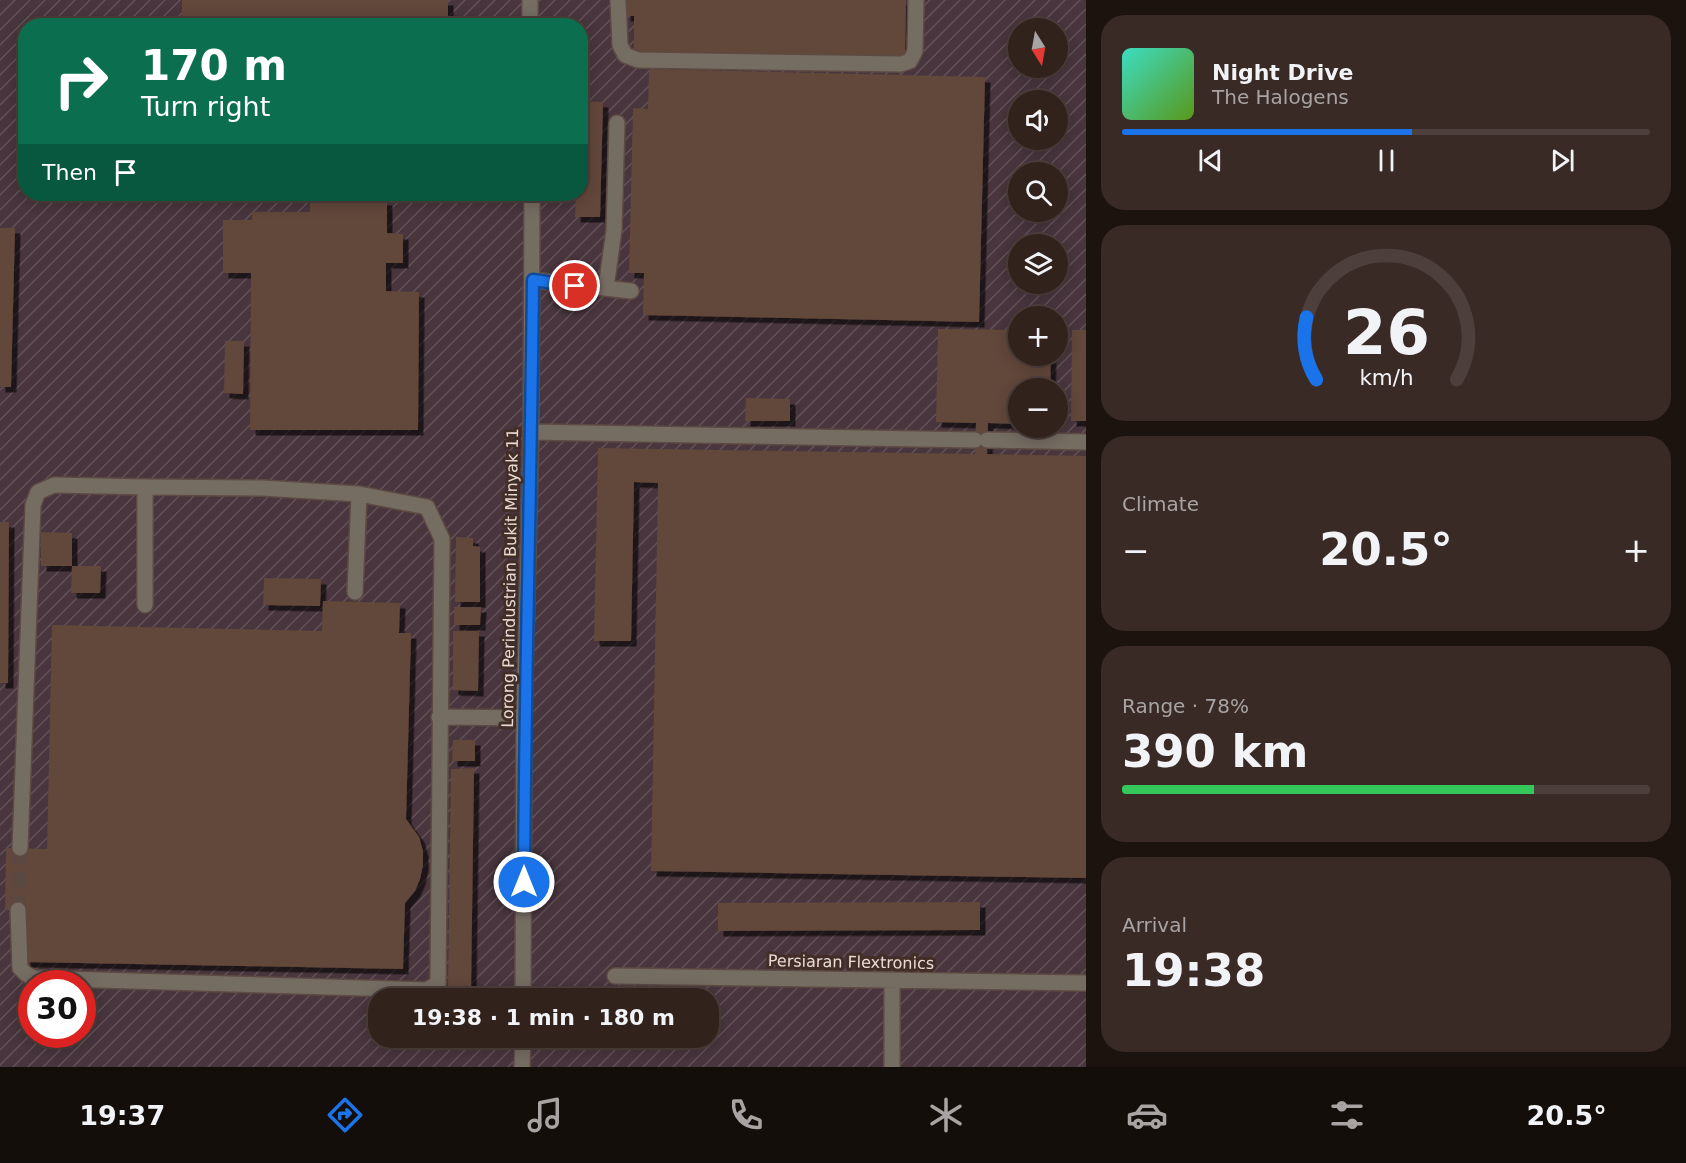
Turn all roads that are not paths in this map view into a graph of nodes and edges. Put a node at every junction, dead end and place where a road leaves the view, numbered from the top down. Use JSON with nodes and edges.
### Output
{"nodes":[{"id":1,"x":530,"y":0,"type":"edge"},
{"id":2,"x":618,"y":0,"type":"edge"},
{"id":3,"x":916,"y":0,"type":"edge"},
{"id":4,"x":530,"y":18,"type":"edge"},
{"id":5,"x":617,"y":123,"type":"dead end"},
{"id":6,"x":532,"y":201,"type":"edge"},
{"id":7,"x":533,"y":280,"type":"junction"},
{"id":8,"x":606,"y":288,"type":"junction"},
{"id":9,"x":631,"y":291,"type":"dead end"},
{"id":10,"x":531,"y":432,"type":"junction"},
{"id":11,"x":1086,"y":442,"type":"edge"},
{"id":12,"x":145,"y":488,"type":"junction"},
{"id":13,"x":358,"y":494,"type":"junction"},
{"id":14,"x":356,"y":591,"type":"dead end"},
{"id":15,"x":145,"y":605,"type":"dead end"},
{"id":16,"x":439,"y":717,"type":"junction"},
{"id":17,"x":524,"y":718,"type":"junction"},
{"id":18,"x":20,"y":848,"type":"tunnel mouth"},
{"id":19,"x":18,"y":910,"type":"tunnel mouth"},
{"id":20,"x":615,"y":976,"type":"dead end"},
{"id":21,"x":892,"y":980,"type":"junction"},
{"id":22,"x":1086,"y":983,"type":"edge"},
{"id":23,"x":523,"y":988,"type":"edge"},
{"id":24,"x":523,"y":1048,"type":"edge"},
{"id":25,"x":522,"y":1067,"type":"edge"},
{"id":26,"x":892,"y":1067,"type":"edge"}],
"edges":[{"from":1,"to":4,"type":"street"},
{"from":2,"to":3,"type":"street"},
{"from":5,"to":8,"type":"street"},
{"from":6,"to":7,"type":"street","name":"Lorong Perindustrian Bukit Minyak 11"},
{"from":7,"to":8,"type":"street"},
{"from":7,"to":10,"type":"street","name":"Lorong Perindustrian Bukit Minyak 11"},
{"from":8,"to":9,"type":"street"},
{"from":10,"to":11,"type":"street"},
{"from":10,"to":17,"type":"street","name":"Lorong Perindustrian Bukit Minyak 11"},
{"from":12,"to":13,"type":"street"},
{"from":12,"to":15,"type":"street"},
{"from":12,"to":18,"type":"street"},
{"from":13,"to":14,"type":"street"},
{"from":13,"to":16,"type":"street"},
{"from":16,"to":17,"type":"street"},
{"from":16,"to":19,"type":"street"},
{"from":17,"to":23,"type":"street","name":"Lorong Perindustrian Bukit Minyak 11"},
{"from":20,"to":21,"type":"street","name":"Persiaran Flextronics"},
{"from":21,"to":22,"type":"street","name":"Persiaran Flextronics"},
{"from":21,"to":26,"type":"street"},
{"from":24,"to":25,"type":"street"}]}
